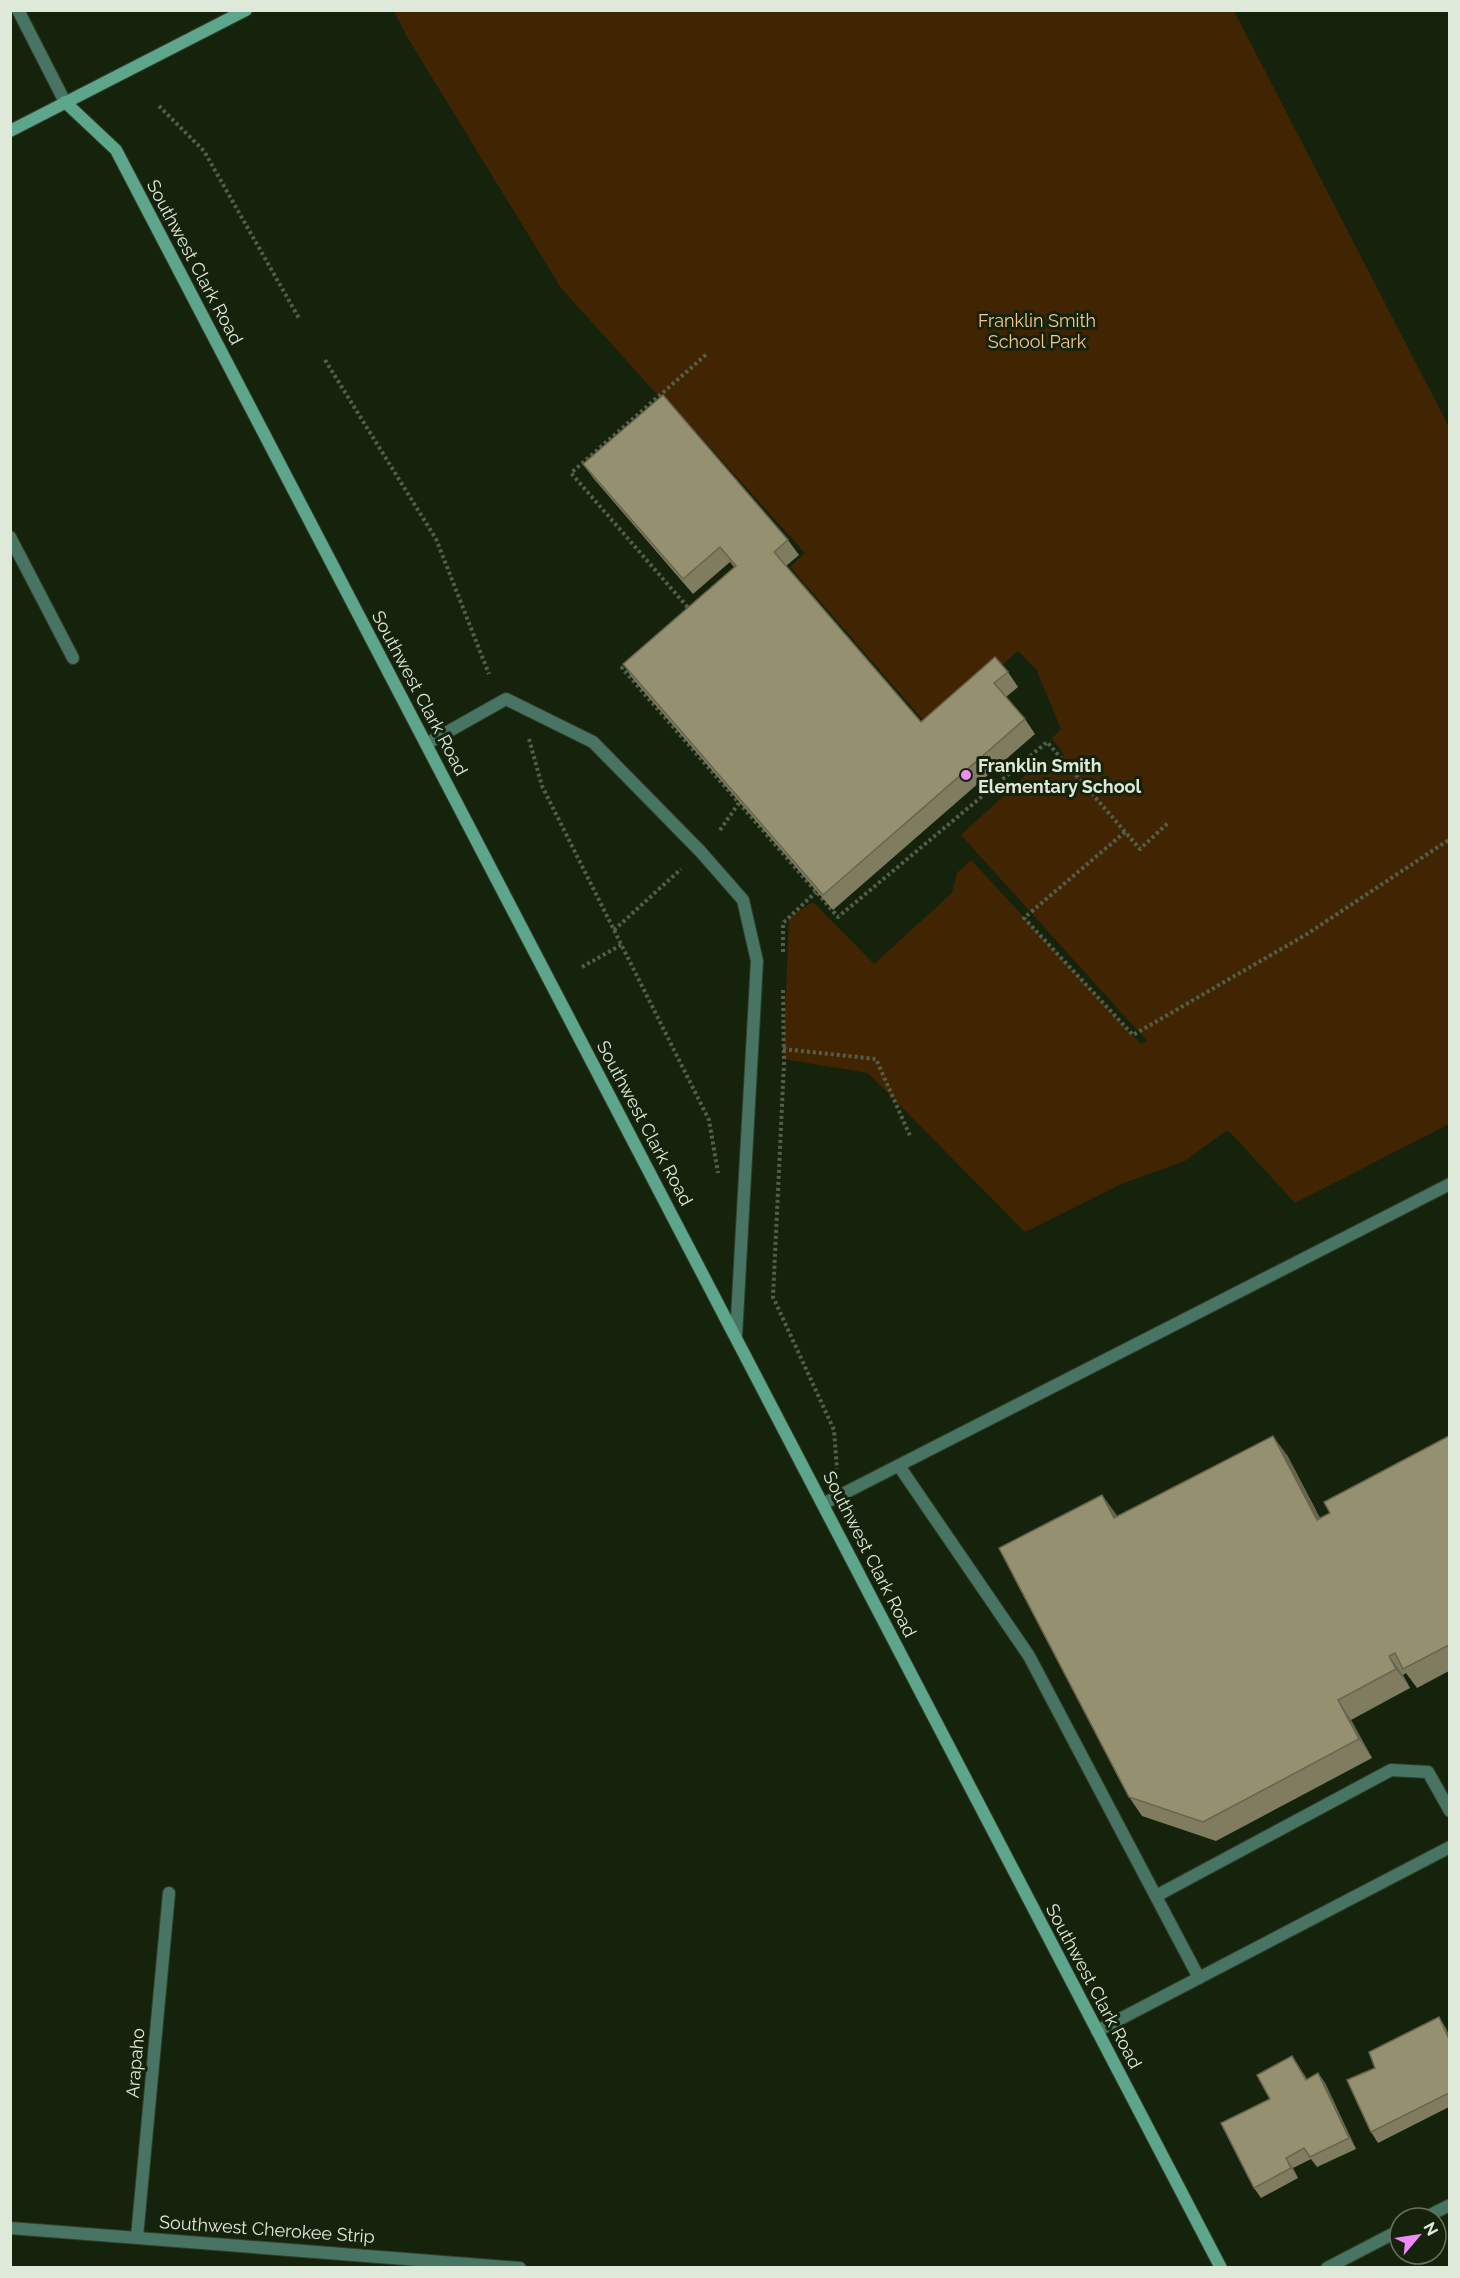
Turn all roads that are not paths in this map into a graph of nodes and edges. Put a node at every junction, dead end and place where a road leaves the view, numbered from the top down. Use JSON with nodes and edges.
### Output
{"nodes":[{"id":1,"x":18,"y":10,"type":"edge"},
{"id":2,"x":246,"y":10,"type":"edge"},
{"id":3,"x":65,"y":102,"type":"junction"},
{"id":4,"x":10,"y":131,"type":"edge"},
{"id":5,"x":10,"y":537,"type":"edge"},
{"id":6,"x":73,"y":658,"type":"dead end"},
{"id":7,"x":426,"y":744,"type":"junction"},
{"id":8,"x":1449,"y":1184,"type":"edge"},
{"id":9,"x":736,"y":1336,"type":"junction"},
{"id":10,"x":899,"y":1466,"type":"junction"},
{"id":11,"x":824,"y":1504,"type":"junction"},
{"id":12,"x":1449,"y":1811,"type":"edge"},
{"id":13,"x":1449,"y":1847,"type":"edge"},
{"id":14,"x":169,"y":1893,"type":"dead end"},
{"id":15,"x":1156,"y":1896,"type":"junction"},
{"id":16,"x":1199,"y":1978,"type":"junction"},
{"id":17,"x":1097,"y":2031,"type":"junction"},
{"id":18,"x":10,"y":2228,"type":"edge"},
{"id":19,"x":137,"y":2236,"type":"junction"},
{"id":20,"x":1388,"y":2236,"type":"edge"},
{"id":21,"x":520,"y":2268,"type":"edge"},
{"id":22,"x":1221,"y":2268,"type":"edge"},
{"id":23,"x":1328,"y":2268,"type":"edge"}],
"edges":[{"from":1,"to":3,"type":"street","name":"Southwest Clark Road"},
{"from":2,"to":3,"type":"street"},
{"from":3,"to":4,"type":"street"},
{"from":3,"to":7,"type":"street","name":"Southwest Clark Road"},
{"from":5,"to":6,"type":"street"},
{"from":7,"to":9,"type":"street","name":"Southwest Clark Road"},
{"from":7,"to":9,"type":"street"},
{"from":8,"to":10,"type":"street"},
{"from":9,"to":11,"type":"street","name":"Southwest Clark Road"},
{"from":10,"to":11,"type":"street"},
{"from":10,"to":15,"type":"street"},
{"from":11,"to":17,"type":"street","name":"Southwest Clark Road"},
{"from":12,"to":15,"type":"street"},
{"from":13,"to":16,"type":"street"},
{"from":14,"to":19,"type":"street","name":"Arapaho"},
{"from":15,"to":16,"type":"street"},
{"from":16,"to":17,"type":"street"},
{"from":17,"to":22,"type":"street","name":"Southwest Clark Road"},
{"from":18,"to":19,"type":"street","name":"Southwest Cherokee Strip"},
{"from":19,"to":21,"type":"street","name":"Southwest Cherokee Strip"},
{"from":20,"to":23,"type":"street"}]}
